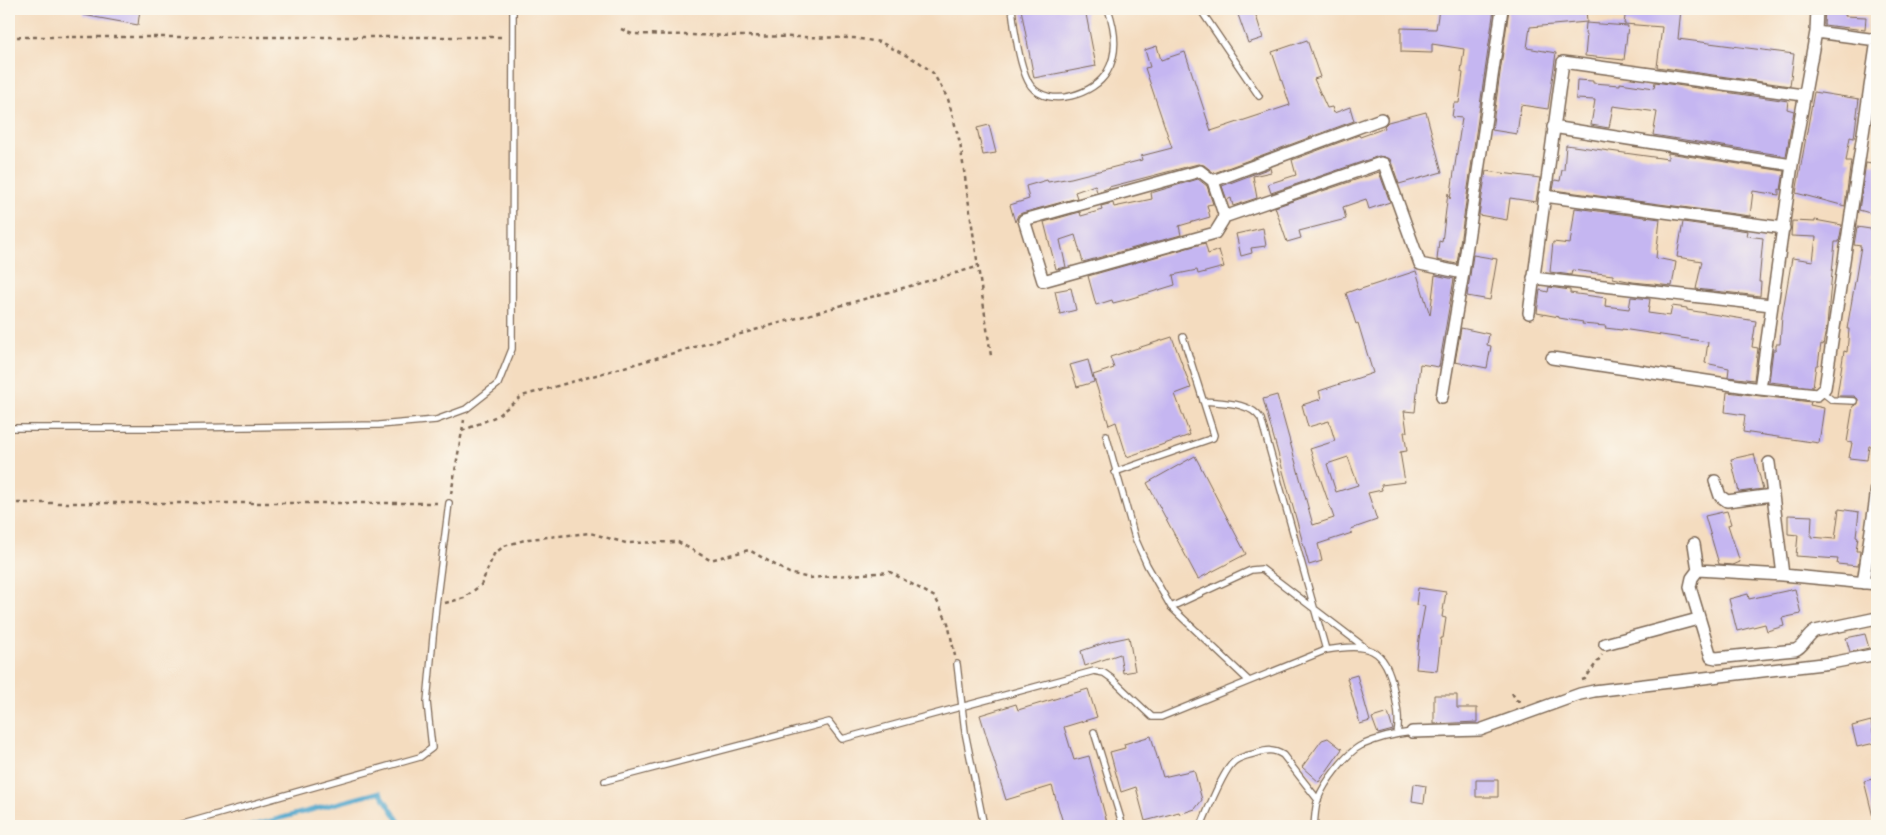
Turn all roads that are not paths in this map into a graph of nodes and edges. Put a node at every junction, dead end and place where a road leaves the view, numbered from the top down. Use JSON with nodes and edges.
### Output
{"nodes":[{"id":1,"x":513,"y":9,"type":"edge"},
{"id":2,"x":1012,"y":9,"type":"edge"},
{"id":3,"x":1108,"y":9,"type":"edge"},
{"id":4,"x":1200,"y":9,"type":"edge"},
{"id":5,"x":1502,"y":9,"type":"edge"},
{"id":6,"x":1817,"y":9,"type":"edge"},
{"id":7,"x":1816,"y":32,"type":"junction"},
{"id":8,"x":1803,"y":95,"type":"junction"},
{"id":9,"x":1259,"y":96,"type":"dead end"},
{"id":10,"x":1381,"y":119,"type":"dead end"},
{"id":11,"x":1553,"y":127,"type":"junction"},
{"id":12,"x":1792,"y":165,"type":"junction"},
{"id":13,"x":1213,"y":180,"type":"junction"},
{"id":14,"x":1544,"y":196,"type":"junction"},
{"id":15,"x":1224,"y":217,"type":"junction"},
{"id":16,"x":1784,"y":228,"type":"junction"},
{"id":17,"x":1463,"y":273,"type":"junction"},
{"id":18,"x":1533,"y":278,"type":"junction"},
{"id":19,"x":1771,"y":305,"type":"junction"},
{"id":20,"x":1528,"y":313,"type":"dead end"},
{"id":21,"x":1183,"y":336,"type":"dead end"},
{"id":22,"x":1552,"y":358,"type":"dead end"},
{"id":23,"x":1760,"y":389,"type":"junction"},
{"id":24,"x":1822,"y":392,"type":"junction"},
{"id":25,"x":1442,"y":397,"type":"dead end"},
{"id":26,"x":1203,"y":401,"type":"junction"},
{"id":27,"x":1854,"y":401,"type":"dead end"},
{"id":28,"x":9,"y":428,"type":"edge"},
{"id":29,"x":1106,"y":435,"type":"dead end"},
{"id":30,"x":1769,"y":463,"type":"dead end"},
{"id":31,"x":1115,"y":472,"type":"junction"},
{"id":32,"x":1715,"y":481,"type":"dead end"},
{"id":33,"x":1877,"y":487,"type":"edge"},
{"id":34,"x":1773,"y":495,"type":"junction"},
{"id":35,"x":449,"y":503,"type":"road end"},
{"id":36,"x":1876,"y":504,"type":"edge"},
{"id":37,"x":1694,"y":544,"type":"dead end"},
{"id":38,"x":1698,"y":570,"type":"junction"},
{"id":39,"x":1784,"y":575,"type":"junction"},
{"id":40,"x":1863,"y":583,"type":"junction"},
{"id":41,"x":1877,"y":584,"type":"edge"},
{"id":42,"x":1171,"y":607,"type":"junction"},
{"id":43,"x":1315,"y":611,"type":"junction"},
{"id":44,"x":1877,"y":618,"type":"edge"},
{"id":45,"x":1698,"y":619,"type":"junction"},
{"id":46,"x":1605,"y":644,"type":"road end"},
{"id":47,"x":1364,"y":648,"type":"junction"},
{"id":48,"x":1326,"y":650,"type":"junction"},
{"id":49,"x":1877,"y":654,"type":"edge"},
{"id":50,"x":957,"y":664,"type":"road end"},
{"id":51,"x":1249,"y":681,"type":"junction"},
{"id":52,"x":962,"y":707,"type":"junction"},
{"id":53,"x":1094,"y":732,"type":"dead end"},
{"id":54,"x":1412,"y":732,"type":"joint"},
{"id":55,"x":1397,"y":734,"type":"junction"},
{"id":56,"x":605,"y":781,"type":"dead end"},
{"id":57,"x":1318,"y":800,"type":"junction"},
{"id":58,"x":176,"y":826,"type":"edge"},
{"id":59,"x":984,"y":826,"type":"edge"},
{"id":60,"x":1123,"y":826,"type":"edge"},
{"id":61,"x":1201,"y":826,"type":"edge"},
{"id":62,"x":1314,"y":826,"type":"edge"}],
"edges":[{"from":1,"to":28,"type":"lane"},
{"from":2,"to":3,"type":"lane"},
{"from":4,"to":9,"type":"lane"},
{"from":5,"to":17,"type":"street"},
{"from":6,"to":7,"type":"street"},
{"from":7,"to":8,"type":"street"},
{"from":7,"to":24,"type":"street"},
{"from":8,"to":11,"type":"street"},
{"from":8,"to":12,"type":"street"},
{"from":10,"to":13,"type":"street"},
{"from":11,"to":12,"type":"street"},
{"from":11,"to":14,"type":"street"},
{"from":12,"to":16,"type":"street"},
{"from":13,"to":15,"type":"street"},
{"from":13,"to":15,"type":"street"},
{"from":14,"to":16,"type":"street"},
{"from":14,"to":18,"type":"street"},
{"from":15,"to":17,"type":"street"},
{"from":16,"to":19,"type":"street"},
{"from":17,"to":25,"type":"street"},
{"from":18,"to":19,"type":"street"},
{"from":18,"to":20,"type":"street"},
{"from":19,"to":23,"type":"street"},
{"from":21,"to":26,"type":"lane"},
{"from":22,"to":23,"type":"street"},
{"from":23,"to":24,"type":"street"},
{"from":24,"to":27,"type":"lane"},
{"from":26,"to":31,"type":"lane"},
{"from":26,"to":43,"type":"lane"},
{"from":29,"to":31,"type":"lane"},
{"from":30,"to":34,"type":"street"},
{"from":31,"to":42,"type":"lane"},
{"from":32,"to":34,"type":"street"},
{"from":33,"to":36,"type":"street"},
{"from":34,"to":39,"type":"street"},
{"from":35,"to":58,"type":"lane"},
{"from":36,"to":40,"type":"street"},
{"from":37,"to":38,"type":"street"},
{"from":38,"to":39,"type":"street"},
{"from":38,"to":45,"type":"street"},
{"from":39,"to":40,"type":"street"},
{"from":40,"to":41,"type":"street"},
{"from":42,"to":43,"type":"lane"},
{"from":42,"to":51,"type":"lane"},
{"from":43,"to":47,"type":"lane"},
{"from":43,"to":48,"type":"lane"},
{"from":44,"to":45,"type":"street"},
{"from":45,"to":46,"type":"street"},
{"from":47,"to":48,"type":"lane"},
{"from":47,"to":55,"type":"lane"},
{"from":48,"to":51,"type":"lane"},
{"from":49,"to":54,"type":"street"},
{"from":50,"to":52,"type":"lane"},
{"from":51,"to":52,"type":"lane"},
{"from":52,"to":56,"type":"lane"},
{"from":52,"to":59,"type":"lane"},
{"from":53,"to":60,"type":"lane"},
{"from":54,"to":55,"type":"lane"},
{"from":55,"to":57,"type":"lane"},
{"from":57,"to":61,"type":"lane"},
{"from":57,"to":62,"type":"lane"}]}
